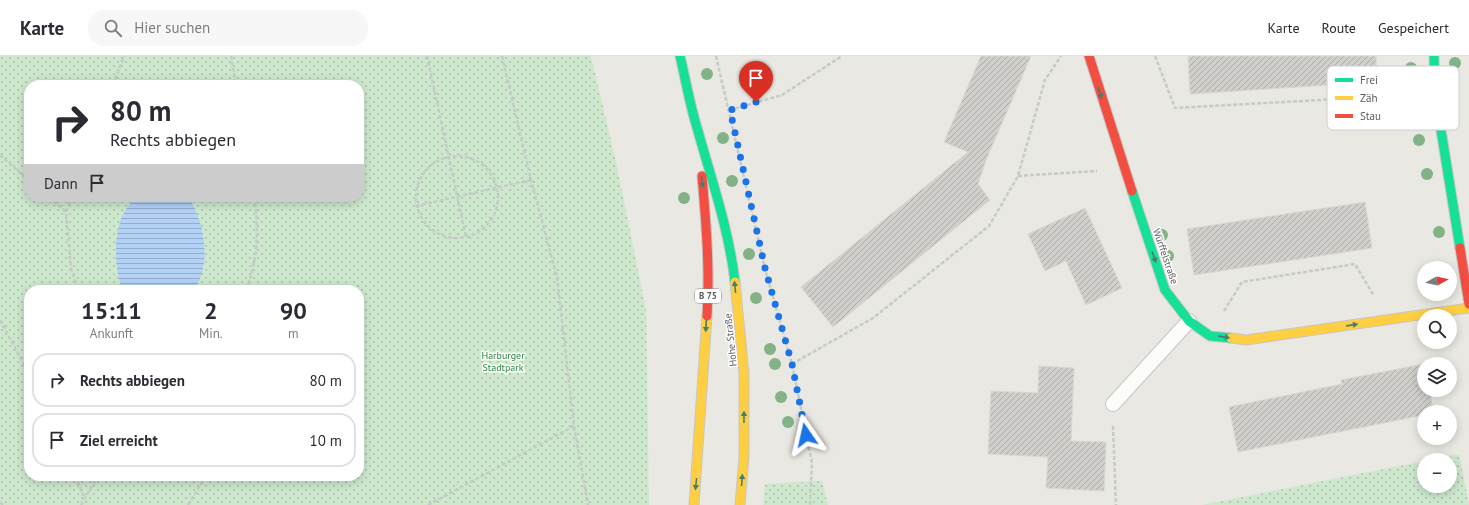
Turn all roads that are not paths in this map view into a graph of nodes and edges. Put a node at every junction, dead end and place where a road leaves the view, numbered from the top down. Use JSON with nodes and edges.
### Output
{"nodes":[{"id":1,"x":680,"y":56,"type":"edge"},
{"id":2,"x":1089,"y":56,"type":"edge"},
{"id":3,"x":1434,"y":56,"type":"edge"},
{"id":4,"x":1434,"y":66,"type":"edge"},
{"id":5,"x":698,"y":129,"type":"junction"},
{"id":6,"x":1441,"y":130,"type":"edge"},
{"id":7,"x":1469,"y":304,"type":"edge"},
{"id":8,"x":1469,"y":308,"type":"edge"},
{"id":9,"x":1189,"y":321,"type":"junction"},
{"id":10,"x":1113,"y":404,"type":"road end"},
{"id":11,"x":694,"y":505,"type":"edge"},
{"id":12,"x":740,"y":505,"type":"edge"}],
"edges":[{"from":1,"to":5,"type":"street","name":"Hohe Straße","number":"B 75"},
{"from":2,"to":9,"type":"street","name":"Würffelstraße","one_way":true},
{"from":3,"to":4,"type":"street"},
{"from":5,"to":11,"type":"street","name":"Hohe Straße","number":"B 75","one_way":true},
{"from":12,"to":5,"type":"street","name":"Hohe Straße","number":"B 75","one_way":true},
{"from":6,"to":7,"type":"street"},
{"from":9,"to":8,"type":"street","name":"Würffelstraße","one_way":true},
{"from":9,"to":10,"type":"lane"}]}
